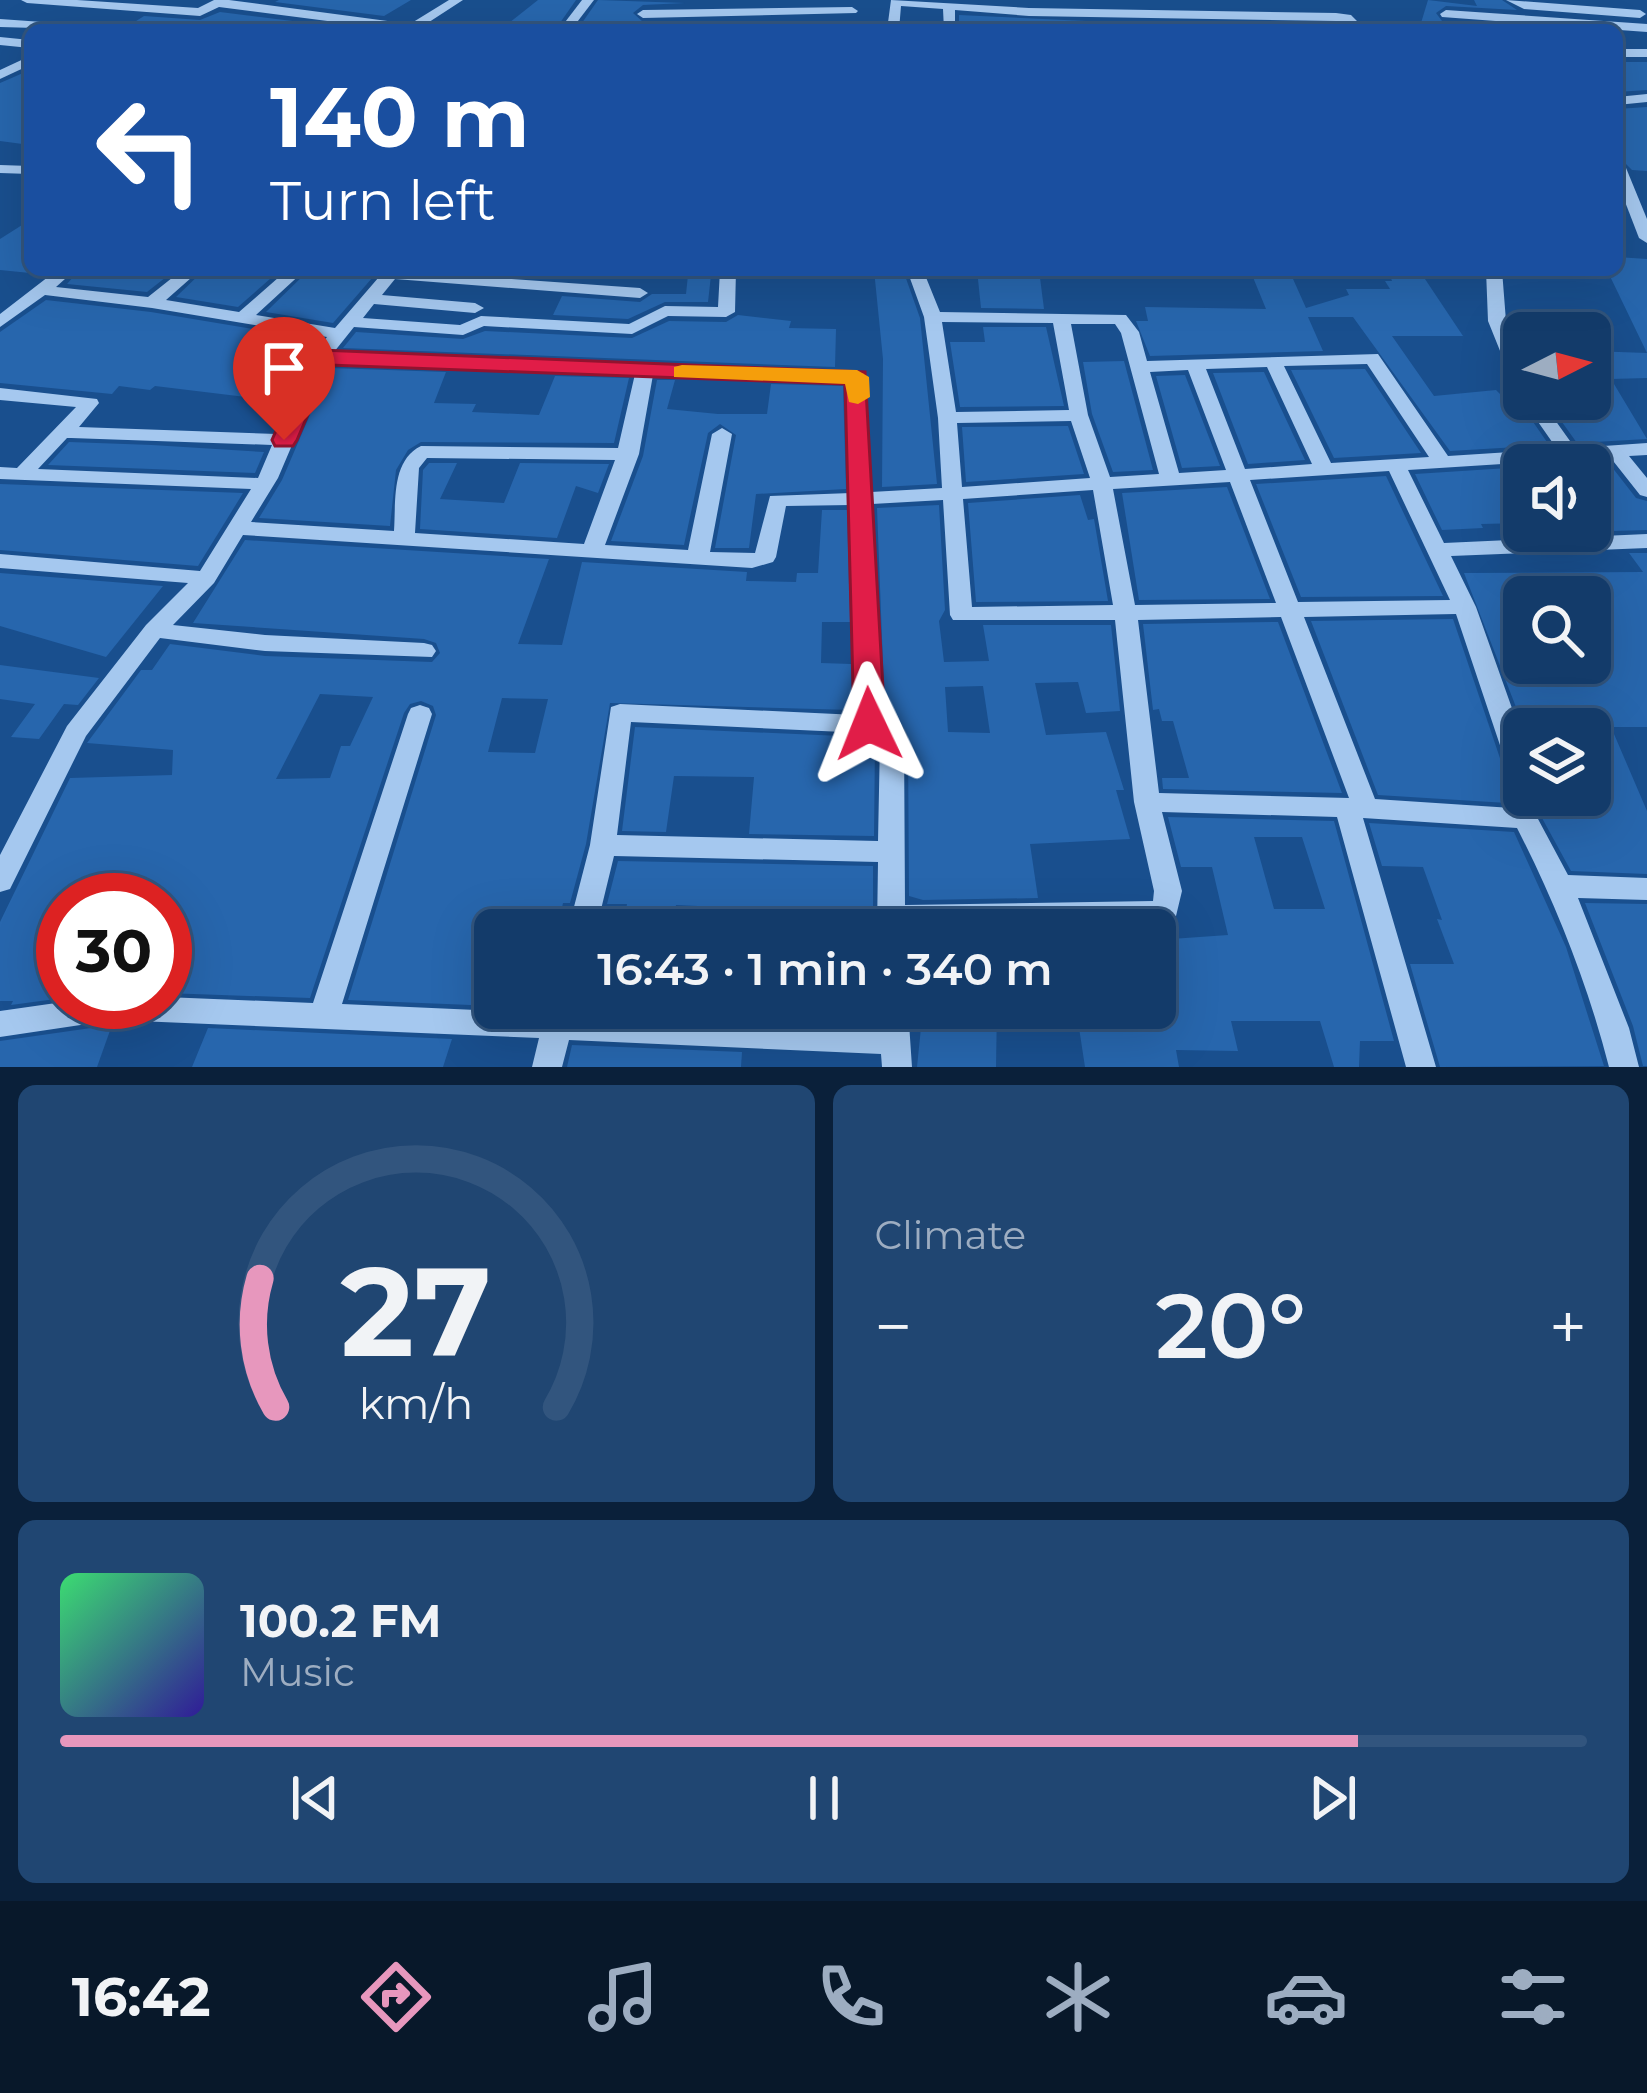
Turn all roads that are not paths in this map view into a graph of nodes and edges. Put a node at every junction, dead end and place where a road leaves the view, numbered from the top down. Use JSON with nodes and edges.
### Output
{"nodes":[{"id":1,"x":27,"y":0,"type":"edge"},
{"id":2,"x":457,"y":0,"type":"edge"},
{"id":3,"x":588,"y":0,"type":"edge"},
{"id":4,"x":1158,"y":0,"type":"edge"},
{"id":5,"x":1253,"y":0,"type":"edge"},
{"id":6,"x":1332,"y":0,"type":"edge"},
{"id":7,"x":1512,"y":0,"type":"edge"},
{"id":8,"x":220,"y":1,"type":"edge"},
{"id":9,"x":949,"y":5,"type":"junction"},
{"id":10,"x":1587,"y":5,"type":"edge"},
{"id":11,"x":855,"y":6,"type":"edge"},
{"id":12,"x":1066,"y":6,"type":"edge"},
{"id":13,"x":200,"y":12,"type":"junction"},
{"id":14,"x":643,"y":14,"type":"dead end"},
{"id":15,"x":1445,"y":14,"type":"dead end"},
{"id":16,"x":1647,"y":15,"type":"edge"},
{"id":17,"x":1264,"y":17,"type":"junction"},
{"id":18,"x":1347,"y":19,"type":"junction"},
{"id":19,"x":1164,"y":22,"type":"edge"},
{"id":20,"x":181,"y":24,"type":"edge"},
{"id":21,"x":380,"y":24,"type":"edge"},
{"id":22,"x":422,"y":24,"type":"edge"},
{"id":23,"x":570,"y":24,"type":"edge"},
{"id":24,"x":893,"y":24,"type":"edge"},
{"id":25,"x":950,"y":24,"type":"edge"},
{"id":26,"x":1353,"y":24,"type":"edge"},
{"id":27,"x":1589,"y":24,"type":"edge"},
{"id":28,"x":1623,"y":180,"type":"edge"},
{"id":29,"x":1625,"y":185,"type":"junction"},
{"id":30,"x":1647,"y":187,"type":"edge"},
{"id":31,"x":1640,"y":234,"type":"edge"},
{"id":32,"x":59,"y":276,"type":"edge"},
{"id":33,"x":185,"y":276,"type":"edge"},
{"id":34,"x":290,"y":276,"type":"edge"},
{"id":35,"x":390,"y":276,"type":"edge"},
{"id":36,"x":439,"y":276,"type":"edge"},
{"id":37,"x":604,"y":276,"type":"edge"},
{"id":38,"x":728,"y":276,"type":"edge"},
{"id":39,"x":917,"y":276,"type":"edge"},
{"id":40,"x":1494,"y":276,"type":"edge"},
{"id":41,"x":41,"y":290,"type":"junction"},
{"id":42,"x":598,"y":290,"type":"junction"},
{"id":43,"x":640,"y":292,"type":"dead end"},
{"id":44,"x":370,"y":299,"type":"junction"},
{"id":45,"x":152,"y":303,"type":"junction"},
{"id":46,"x":476,"y":308,"type":"dead end"},
{"id":47,"x":933,"y":316,"type":"junction"},
{"id":48,"x":242,"y":317,"type":"junction"},
{"id":49,"x":1061,"y":319,"type":"junction"},
{"id":50,"x":0,"y":322,"type":"edge"},
{"id":51,"x":345,"y":328,"type":"junction"},
{"id":52,"x":1503,"y":338,"type":"edge"},
{"id":53,"x":320,"y":357,"type":"junction"},
{"id":54,"x":1273,"y":361,"type":"junction"},
{"id":55,"x":1195,"y":364,"type":"junction"},
{"id":56,"x":1138,"y":367,"type":"junction"},
{"id":57,"x":645,"y":371,"type":"junction"},
{"id":58,"x":0,"y":394,"type":"edge"},
{"id":59,"x":1079,"y":415,"type":"junction"},
{"id":60,"x":947,"y":418,"type":"junction"},
{"id":61,"x":61,"y":434,"type":"junction"},
{"id":62,"x":722,"y":434,"type":"dead end"},
{"id":63,"x":284,"y":440,"type":"junction"},
{"id":64,"x":1647,"y":449,"type":"edge"},
{"id":65,"x":1611,"y":452,"type":"edge"},
{"id":66,"x":1615,"y":452,"type":"junction"},
{"id":67,"x":629,"y":454,"type":"junction"},
{"id":68,"x":1503,"y":458,"type":"edge"},
{"id":69,"x":1442,"y":461,"type":"junction"},
{"id":70,"x":1395,"y":464,"type":"junction"},
{"id":71,"x":1323,"y":467,"type":"junction"},
{"id":72,"x":11,"y":474,"type":"edge"},
{"id":73,"x":1238,"y":474,"type":"junction"},
{"id":74,"x":1170,"y":478,"type":"junction"},
{"id":75,"x":264,"y":484,"type":"junction"},
{"id":76,"x":1102,"y":484,"type":"junction"},
{"id":77,"x":950,"y":491,"type":"junction"},
{"id":78,"x":1647,"y":491,"type":"edge"},
{"id":79,"x":862,"y":499,"type":"junction"},
{"id":80,"x":239,"y":528,"type":"junction"},
{"id":81,"x":404,"y":536,"type":"junction"},
{"id":82,"x":1647,"y":541,"type":"edge"},
{"id":83,"x":593,"y":548,"type":"junction"},
{"id":84,"x":1438,"y":550,"type":"junction"},
{"id":85,"x":698,"y":556,"type":"junction"},
{"id":86,"x":0,"y":561,"type":"edge"},
{"id":87,"x":206,"y":578,"type":"junction"},
{"id":88,"x":1465,"y":608,"type":"junction"},
{"id":89,"x":1292,"y":612,"type":"junction"},
{"id":90,"x":1126,"y":614,"type":"junction"},
{"id":91,"x":154,"y":629,"type":"junction"},
{"id":92,"x":424,"y":651,"type":"dead end"},
{"id":93,"x":420,"y":714,"type":"dead end"},
{"id":94,"x":869,"y":724,"type":"junction"},
{"id":95,"x":1147,"y":802,"type":"junction"},
{"id":96,"x":1357,"y":808,"type":"junction"},
{"id":97,"x":1525,"y":819,"type":"junction"},
{"id":98,"x":603,"y":845,"type":"junction"},
{"id":99,"x":893,"y":852,"type":"junction"},
{"id":100,"x":7,"y":853,"type":"edge"},
{"id":101,"x":0,"y":881,"type":"edge"},
{"id":102,"x":1560,"y":886,"type":"junction"},
{"id":103,"x":1647,"y":889,"type":"edge"},
{"id":104,"x":587,"y":909,"type":"edge"},
{"id":105,"x":891,"y":909,"type":"edge"},
{"id":106,"x":1163,"y":909,"type":"edge"},
{"id":107,"x":322,"y":1017,"type":"junction"},
{"id":108,"x":474,"y":1018,"type":"edge"},
{"id":109,"x":0,"y":1024,"type":"edge"},
{"id":110,"x":557,"y":1029,"type":"edge"},
{"id":111,"x":663,"y":1029,"type":"edge"},
{"id":112,"x":896,"y":1054,"type":"edge"},
{"id":113,"x":547,"y":1067,"type":"edge"},
{"id":114,"x":1421,"y":1067,"type":"edge"},
{"id":115,"x":1624,"y":1067,"type":"edge"}],
"edges":[{"from":1,"to":13,"type":"street"},
{"from":2,"to":22,"type":"street"},
{"from":3,"to":23,"type":"street"},
{"from":4,"to":19,"type":"street"},
{"from":5,"to":17,"type":"street"},
{"from":6,"to":18,"type":"street"},
{"from":7,"to":10,"type":"street"},
{"from":8,"to":13,"type":"street"},
{"from":8,"to":21,"type":"street"},
{"from":9,"to":12,"type":"street"},
{"from":9,"to":24,"type":"street"},
{"from":9,"to":25,"type":"street"},
{"from":10,"to":16,"type":"street"},
{"from":11,"to":14,"type":"street"},
{"from":12,"to":19,"type":"street"},
{"from":13,"to":20,"type":"street"},
{"from":15,"to":27,"type":"street"},
{"from":17,"to":18,"type":"street"},
{"from":17,"to":19,"type":"street"},
{"from":18,"to":26,"type":"street"},
{"from":28,"to":29,"type":"street"},
{"from":29,"to":30,"type":"street"},
{"from":29,"to":31,"type":"street"},
{"from":32,"to":41,"type":"street"},
{"from":33,"to":45,"type":"street"},
{"from":34,"to":48,"type":"street"},
{"from":35,"to":44,"type":"street"},
{"from":36,"to":42,"type":"street"},
{"from":37,"to":42,"type":"street"},
{"from":38,"to":51,"type":"street"},
{"from":39,"to":47,"type":"street"},
{"from":40,"to":52,"type":"street"},
{"from":41,"to":45,"type":"street"},
{"from":41,"to":50,"type":"street"},
{"from":42,"to":43,"type":"street"},
{"from":44,"to":46,"type":"street"},
{"from":44,"to":51,"type":"street"},
{"from":45,"to":48,"type":"street"},
{"from":47,"to":49,"type":"street"},
{"from":47,"to":60,"type":"street"},
{"from":48,"to":51,"type":"street"},
{"from":49,"to":56,"type":"street"},
{"from":49,"to":59,"type":"street"},
{"from":51,"to":53,"type":"street"},
{"from":53,"to":57,"type":"street"},
{"from":53,"to":63,"type":"street"},
{"from":54,"to":55,"type":"street"},
{"from":54,"to":69,"type":"street"},
{"from":54,"to":71,"type":"street"},
{"from":55,"to":56,"type":"street"},
{"from":55,"to":73,"type":"street"},
{"from":56,"to":74,"type":"street"},
{"from":57,"to":67,"type":"street"},
{"from":57,"to":79,"type":"street"},
{"from":58,"to":61,"type":"street"},
{"from":59,"to":60,"type":"street"},
{"from":59,"to":76,"type":"street"},
{"from":60,"to":77,"type":"street"},
{"from":61,"to":63,"type":"street"},
{"from":61,"to":72,"type":"street"},
{"from":62,"to":85,"type":"street"},
{"from":63,"to":75,"type":"street"},
{"from":64,"to":66,"type":"street"},
{"from":65,"to":66,"type":"street"},
{"from":66,"to":78,"type":"street"},
{"from":67,"to":81,"type":"street"},
{"from":67,"to":83,"type":"street"},
{"from":68,"to":69,"type":"street"},
{"from":69,"to":70,"type":"street"},
{"from":70,"to":71,"type":"street"},
{"from":70,"to":84,"type":"street"},
{"from":71,"to":73,"type":"street"},
{"from":72,"to":75,"type":"street"},
{"from":73,"to":74,"type":"street"},
{"from":73,"to":89,"type":"street"},
{"from":74,"to":76,"type":"street"},
{"from":75,"to":80,"type":"street"},
{"from":76,"to":77,"type":"street"},
{"from":76,"to":90,"type":"street"},
{"from":77,"to":79,"type":"street"},
{"from":77,"to":90,"type":"street"},
{"from":79,"to":85,"type":"street"},
{"from":79,"to":94,"type":"street"},
{"from":80,"to":81,"type":"street"},
{"from":80,"to":87,"type":"street"},
{"from":81,"to":83,"type":"street"},
{"from":82,"to":84,"type":"street"},
{"from":83,"to":85,"type":"street"},
{"from":84,"to":88,"type":"street"},
{"from":86,"to":87,"type":"street"},
{"from":87,"to":91,"type":"street"},
{"from":88,"to":89,"type":"street"},
{"from":88,"to":97,"type":"street"},
{"from":89,"to":90,"type":"street"},
{"from":89,"to":96,"type":"street"},
{"from":90,"to":95,"type":"street"},
{"from":91,"to":92,"type":"street"},
{"from":91,"to":100,"type":"street"},
{"from":93,"to":107,"type":"street"},
{"from":94,"to":98,"type":"street"},
{"from":94,"to":99,"type":"street"},
{"from":95,"to":96,"type":"street"},
{"from":95,"to":106,"type":"street"},
{"from":96,"to":97,"type":"street"},
{"from":96,"to":114,"type":"street"},
{"from":97,"to":102,"type":"street"},
{"from":98,"to":99,"type":"street"},
{"from":98,"to":104,"type":"street"},
{"from":99,"to":105,"type":"street"},
{"from":100,"to":101,"type":"street"},
{"from":102,"to":103,"type":"street"},
{"from":102,"to":115,"type":"street"},
{"from":107,"to":108,"type":"street"},
{"from":107,"to":109,"type":"street"},
{"from":110,"to":113,"type":"street"},
{"from":111,"to":112,"type":"street"}]}
